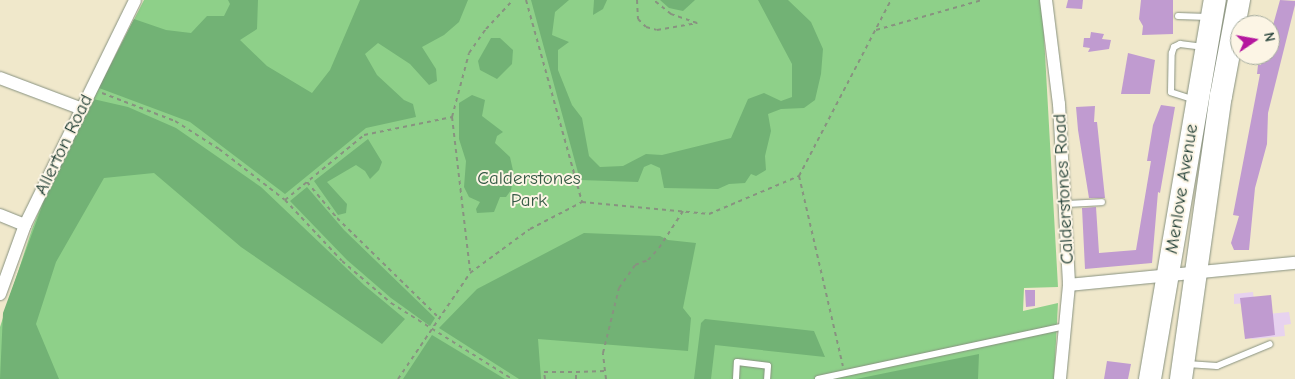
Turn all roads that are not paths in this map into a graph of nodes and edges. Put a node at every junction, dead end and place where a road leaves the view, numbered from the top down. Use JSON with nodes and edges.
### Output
{"nodes":[{"id":1,"x":135,"y":0,"type":"edge"},
{"id":2,"x":1046,"y":0,"type":"edge"},
{"id":3,"x":1240,"y":0,"type":"edge"},
{"id":4,"x":1213,"y":9,"type":"edge"},
{"id":5,"x":1178,"y":16,"type":"dead end"},
{"id":6,"x":1205,"y":47,"type":"junction"},
{"id":7,"x":0,"y":78,"type":"edge"},
{"id":8,"x":1196,"y":100,"type":"junction"},
{"id":9,"x":82,"y":109,"type":"junction"},
{"id":10,"x":1102,"y":202,"type":"dead end"},
{"id":11,"x":1065,"y":204,"type":"junction"},
{"id":12,"x":0,"y":215,"type":"edge"},
{"id":13,"x":25,"y":225,"type":"junction"},
{"id":14,"x":1295,"y":263,"type":"edge"},
{"id":15,"x":1196,"y":274,"type":"junction"},
{"id":16,"x":1169,"y":276,"type":"junction"},
{"id":17,"x":1069,"y":285,"type":"junction"},
{"id":18,"x":0,"y":294,"type":"edge"},
{"id":19,"x":1067,"y":326,"type":"junction"},
{"id":20,"x":1270,"y":344,"type":"dead end"},
{"id":21,"x":1182,"y":371,"type":"edge"},
{"id":22,"x":736,"y":379,"type":"edge"},
{"id":23,"x":767,"y":379,"type":"edge"},
{"id":24,"x":818,"y":379,"type":"edge"},
{"id":25,"x":1060,"y":379,"type":"edge"},
{"id":26,"x":1150,"y":379,"type":"edge"}],
"edges":[{"from":1,"to":9,"type":"street","name":"Allerton Road"},
{"from":2,"to":11,"type":"street","name":"Calderstones Road"},
{"from":3,"to":15,"type":"highway","name":"Menlove Avenue"},
{"from":4,"to":5,"type":"lane"},
{"from":4,"to":6,"type":"highway","name":"Menlove Avenue"},
{"from":6,"to":8,"type":"highway","name":"Menlove Avenue"},
{"from":6,"to":8,"type":"lane"},
{"from":7,"to":9,"type":"street"},
{"from":8,"to":16,"type":"highway","name":"Menlove Avenue"},
{"from":9,"to":13,"type":"street","name":"Allerton Road"},
{"from":10,"to":11,"type":"lane"},
{"from":11,"to":17,"type":"street","name":"Calderstones Road"},
{"from":12,"to":13,"type":"street"},
{"from":13,"to":18,"type":"street","name":"Allerton Road"},
{"from":14,"to":15,"type":"street"},
{"from":15,"to":16,"type":"street"},
{"from":15,"to":21,"type":"highway","name":"Menlove Avenue"},
{"from":16,"to":17,"type":"street"},
{"from":16,"to":26,"type":"highway","name":"Menlove Avenue"},
{"from":17,"to":19,"type":"street","name":"Calderstones Road"},
{"from":19,"to":24,"type":"lane"},
{"from":19,"to":25,"type":"street","name":"Calderstones Road"},
{"from":20,"to":21,"type":"lane"},
{"from":22,"to":23,"type":"lane"}]}
